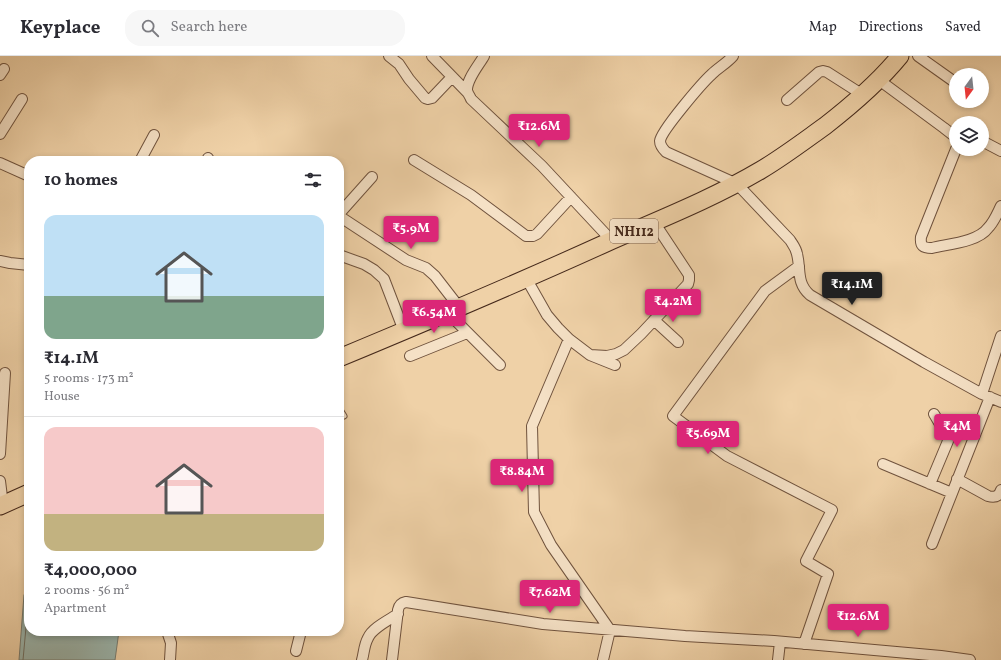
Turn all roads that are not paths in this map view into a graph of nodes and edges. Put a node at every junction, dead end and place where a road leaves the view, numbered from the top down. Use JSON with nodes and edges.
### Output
{"nodes":[{"id":1,"x":389,"y":56,"type":"edge"},
{"id":2,"x":484,"y":56,"type":"edge"},
{"id":3,"x":733,"y":56,"type":"edge"},
{"id":4,"x":900,"y":56,"type":"edge"},
{"id":5,"x":918,"y":56,"type":"edge"},
{"id":6,"x":437,"y":58,"type":"edge"},
{"id":7,"x":452,"y":76,"type":"junction"},
{"id":8,"x":949,"y":78,"type":"edge"},
{"id":9,"x":879,"y":80,"type":"junction"},
{"id":10,"x":468,"y":93,"type":"junction"},
{"id":11,"x":864,"y":95,"type":"junction"},
{"id":12,"x":22,"y":99,"type":"dead end"},
{"id":13,"x":787,"y":100,"type":"dead end"},
{"id":14,"x":949,"y":132,"type":"edge"},
{"id":15,"x":0,"y":134,"type":"edge"},
{"id":16,"x":154,"y":135,"type":"dead end"},
{"id":17,"x":989,"y":145,"type":"edge"},
{"id":18,"x":1001,"y":151,"type":"edge"},
{"id":19,"x":145,"y":156,"type":"edge"},
{"id":20,"x":953,"y":156,"type":"edge"},
{"id":21,"x":414,"y":160,"type":"dead end"},
{"id":22,"x":0,"y":163,"type":"edge"},
{"id":23,"x":24,"y":174,"type":"edge"},
{"id":24,"x":372,"y":177,"type":"dead end"},
{"id":25,"x":737,"y":184,"type":"junction"},
{"id":26,"x":571,"y":197,"type":"junction"},
{"id":27,"x":1001,"y":206,"type":"edge"},
{"id":28,"x":344,"y":209,"type":"edge"},
{"id":29,"x":344,"y":218,"type":"edge"},
{"id":30,"x":654,"y":222,"type":"junction"},
{"id":31,"x":612,"y":241,"type":"junction"},
{"id":32,"x":344,"y":257,"type":"edge"},
{"id":33,"x":0,"y":261,"type":"edge"},
{"id":34,"x":24,"y":264,"type":"edge"},
{"id":35,"x":799,"y":266,"type":"junction"},
{"id":36,"x":526,"y":278,"type":"junction"},
{"id":37,"x":453,"y":310,"type":"junction"},
{"id":38,"x":654,"y":320,"type":"junction"},
{"id":39,"x":404,"y":331,"type":"junction"},
{"id":40,"x":467,"y":333,"type":"junction"},
{"id":41,"x":1001,"y":336,"type":"edge"},
{"id":42,"x":569,"y":339,"type":"junction"},
{"id":43,"x":678,"y":342,"type":"dead end"},
{"id":44,"x":590,"y":355,"type":"junction"},
{"id":45,"x":344,"y":356,"type":"edge"},
{"id":46,"x":410,"y":356,"type":"dead end"},
{"id":47,"x":500,"y":365,"type":"dead end"},
{"id":48,"x":615,"y":366,"type":"dead end"},
{"id":49,"x":5,"y":373,"type":"dead end"},
{"id":50,"x":986,"y":395,"type":"junction"},
{"id":51,"x":1001,"y":402,"type":"edge"},
{"id":52,"x":934,"y":414,"type":"dead end"},
{"id":53,"x":0,"y":454,"type":"edge"},
{"id":54,"x":883,"y":464,"type":"dead end"},
{"id":55,"x":958,"y":479,"type":"junction"},
{"id":56,"x":0,"y":481,"type":"edge"},
{"id":57,"x":930,"y":484,"type":"junction"},
{"id":58,"x":1001,"y":490,"type":"edge"},
{"id":59,"x":952,"y":493,"type":"junction"},
{"id":60,"x":24,"y":495,"type":"edge"},
{"id":61,"x":2,"y":505,"type":"edge"},
{"id":62,"x":932,"y":544,"type":"dead end"},
{"id":63,"x":398,"y":614,"type":"junction"},
{"id":64,"x":610,"y":630,"type":"junction"},
{"id":65,"x":168,"y":636,"type":"edge"},
{"id":66,"x":300,"y":636,"type":"edge"},
{"id":67,"x":780,"y":642,"type":"junction"},
{"id":68,"x":804,"y":644,"type":"junction"},
{"id":69,"x":296,"y":651,"type":"dead end"},
{"id":70,"x":888,"y":656,"type":"edge"},
{"id":71,"x":170,"y":660,"type":"edge"},
{"id":72,"x":362,"y":660,"type":"edge"},
{"id":73,"x":392,"y":660,"type":"edge"},
{"id":74,"x":603,"y":660,"type":"edge"},
{"id":75,"x":778,"y":660,"type":"edge"},
{"id":76,"x":970,"y":660,"type":"edge"}],
"edges":[{"from":1,"to":7,"type":"street"},
{"from":2,"to":10,"type":"street"},
{"from":3,"to":25,"type":"street"},
{"from":4,"to":9,"type":"highway","number":"NH112"},
{"from":5,"to":8,"type":"street"},
{"from":6,"to":7,"type":"street"},
{"from":7,"to":10,"type":"street"},
{"from":9,"to":11,"type":"highway","number":"NH112"},
{"from":9,"to":14,"type":"street"},
{"from":10,"to":26,"type":"street"},
{"from":11,"to":13,"type":"street"},
{"from":11,"to":25,"type":"highway","number":"NH112"},
{"from":12,"to":15,"type":"street"},
{"from":16,"to":19,"type":"street"},
{"from":17,"to":18,"type":"street"},
{"from":20,"to":27,"type":"street"},
{"from":21,"to":26,"type":"street"},
{"from":22,"to":23,"type":"street"},
{"from":24,"to":28,"type":"street"},
{"from":25,"to":30,"type":"highway","number":"NH112"},
{"from":25,"to":35,"type":"street"},
{"from":26,"to":31,"type":"street"},
{"from":29,"to":37,"type":"street"},
{"from":30,"to":31,"type":"highway","number":"NH112"},
{"from":30,"to":38,"type":"street"},
{"from":31,"to":36,"type":"highway","number":"NH112"},
{"from":32,"to":39,"type":"street"},
{"from":33,"to":34,"type":"street"},
{"from":35,"to":50,"type":"street"},
{"from":35,"to":68,"type":"street"},
{"from":36,"to":37,"type":"highway","number":"NH112"},
{"from":36,"to":42,"type":"street"},
{"from":37,"to":39,"type":"highway","number":"NH112"},
{"from":37,"to":40,"type":"street"},
{"from":38,"to":43,"type":"street"},
{"from":38,"to":44,"type":"street"},
{"from":39,"to":45,"type":"highway","number":"NH112"},
{"from":40,"to":46,"type":"street"},
{"from":40,"to":47,"type":"street"},
{"from":41,"to":50,"type":"street"},
{"from":42,"to":44,"type":"street"},
{"from":42,"to":64,"type":"street"},
{"from":44,"to":48,"type":"street"},
{"from":49,"to":53,"type":"street"},
{"from":50,"to":51,"type":"street"},
{"from":50,"to":55,"type":"street"},
{"from":52,"to":57,"type":"street"},
{"from":54,"to":57,"type":"street"},
{"from":55,"to":58,"type":"street"},
{"from":55,"to":59,"type":"street"},
{"from":56,"to":61,"type":"street"},
{"from":57,"to":59,"type":"street"},
{"from":59,"to":62,"type":"street"},
{"from":60,"to":61,"type":"highway"},
{"from":63,"to":64,"type":"street"},
{"from":63,"to":72,"type":"street"},
{"from":63,"to":73,"type":"street"},
{"from":64,"to":67,"type":"street"},
{"from":64,"to":74,"type":"street"},
{"from":65,"to":71,"type":"street"},
{"from":66,"to":69,"type":"street"},
{"from":67,"to":68,"type":"street"},
{"from":67,"to":75,"type":"street"},
{"from":68,"to":70,"type":"street"},
{"from":70,"to":76,"type":"street"}]}
